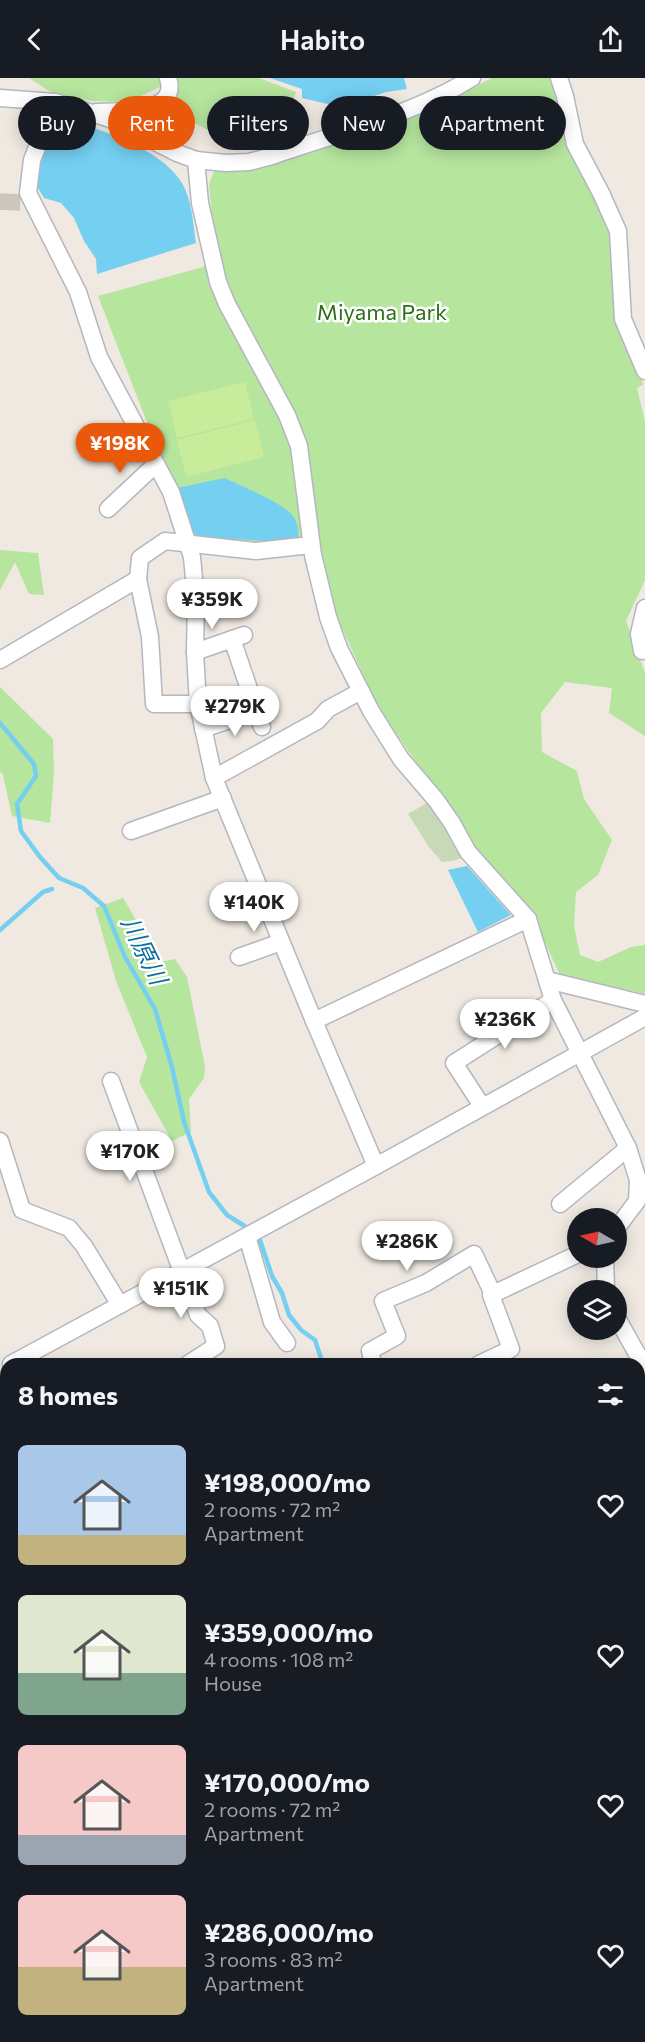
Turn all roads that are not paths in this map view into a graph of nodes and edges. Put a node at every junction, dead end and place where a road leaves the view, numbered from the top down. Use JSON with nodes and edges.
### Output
{"nodes":[{"id":1,"x":168,"y":78,"type":"edge"},
{"id":2,"x":472,"y":78,"type":"edge"},
{"id":3,"x":559,"y":78,"type":"edge"},
{"id":4,"x":0,"y":93,"type":"edge"},
{"id":5,"x":18,"y":96,"type":"edge"},
{"id":6,"x":0,"y":98,"type":"edge"},
{"id":7,"x":18,"y":99,"type":"edge"},
{"id":8,"x":96,"y":113,"type":"edge"},
{"id":9,"x":96,"y":114,"type":"edge"},
{"id":10,"x":36,"y":150,"type":"edge"},
{"id":11,"x":196,"y":160,"type":"junction"},
{"id":12,"x":645,"y":371,"type":"edge"},
{"id":13,"x":156,"y":464,"type":"junction"},
{"id":14,"x":108,"y":509,"type":"dead end"},
{"id":15,"x":188,"y":543,"type":"junction"},
{"id":16,"x":311,"y":544,"type":"junction"},
{"id":17,"x":138,"y":579,"type":"junction"},
{"id":18,"x":645,"y":608,"type":"edge"},
{"id":19,"x":642,"y":651,"type":"dead end"},
{"id":20,"x":195,"y":652,"type":"junction"},
{"id":21,"x":0,"y":660,"type":"edge"},
{"id":22,"x":361,"y":691,"type":"junction"},
{"id":23,"x":198,"y":704,"type":"junction"},
{"id":24,"x":203,"y":729,"type":"junction"},
{"id":25,"x":214,"y":778,"type":"junction"},
{"id":26,"x":223,"y":798,"type":"junction"},
{"id":27,"x":131,"y":831,"type":"dead end"},
{"id":28,"x":528,"y":919,"type":"junction"},
{"id":29,"x":281,"y":942,"type":"junction"},
{"id":30,"x":239,"y":957,"type":"dead end"},
{"id":31,"x":547,"y":980,"type":"junction"},
{"id":32,"x":553,"y":1000,"type":"junction"},
{"id":33,"x":645,"y":1005,"type":"edge"},
{"id":34,"x":645,"y":1017,"type":"edge"},
{"id":35,"x":314,"y":1021,"type":"junction"},
{"id":36,"x":579,"y":1054,"type":"junction"},
{"id":37,"x":111,"y":1081,"type":"dead end"},
{"id":38,"x":482,"y":1106,"type":"junction"},
{"id":39,"x":0,"y":1141,"type":"edge"},
{"id":40,"x":628,"y":1148,"type":"junction"},
{"id":41,"x":376,"y":1166,"type":"junction"},
{"id":42,"x":560,"y":1204,"type":"dead end"},
{"id":43,"x":627,"y":1214,"type":"edge"},
{"id":44,"x":247,"y":1236,"type":"junction"},
{"id":45,"x":567,"y":1259,"type":"edge"},
{"id":46,"x":182,"y":1271,"type":"junction"},
{"id":47,"x":493,"y":1294,"type":"junction"},
{"id":48,"x":120,"y":1305,"type":"junction"},
{"id":49,"x":627,"y":1336,"type":"edge"},
{"id":50,"x":286,"y":1343,"type":"dead end"},
{"id":51,"x":22,"y":1358,"type":"edge"},
{"id":52,"x":197,"y":1358,"type":"edge"},
{"id":53,"x":372,"y":1358,"type":"edge"},
{"id":54,"x":492,"y":1358,"type":"edge"},
{"id":55,"x":639,"y":1358,"type":"edge"}],
"edges":[{"from":1,"to":8,"type":"street"},
{"from":2,"to":11,"type":"street"},
{"from":3,"to":12,"type":"street"},
{"from":4,"to":5,"type":"street"},
{"from":6,"to":7,"type":"street"},
{"from":9,"to":11,"type":"street"},
{"from":10,"to":13,"type":"street"},
{"from":11,"to":16,"type":"street"},
{"from":13,"to":14,"type":"street"},
{"from":13,"to":15,"type":"street"},
{"from":15,"to":16,"type":"street"},
{"from":15,"to":17,"type":"street"},
{"from":15,"to":20,"type":"street"},
{"from":16,"to":22,"type":"street"},
{"from":17,"to":21,"type":"street"},
{"from":17,"to":23,"type":"street"},
{"from":18,"to":19,"type":"street"},
{"from":20,"to":23,"type":"street"},
{"from":20,"to":24,"type":"street"},
{"from":22,"to":25,"type":"street"},
{"from":22,"to":28,"type":"street"},
{"from":23,"to":24,"type":"street"},
{"from":24,"to":25,"type":"street"},
{"from":25,"to":26,"type":"street"},
{"from":26,"to":27,"type":"street"},
{"from":26,"to":29,"type":"street"},
{"from":28,"to":31,"type":"street"},
{"from":28,"to":35,"type":"street"},
{"from":29,"to":30,"type":"street"},
{"from":29,"to":35,"type":"street"},
{"from":31,"to":32,"type":"street"},
{"from":31,"to":33,"type":"street"},
{"from":32,"to":36,"type":"street"},
{"from":32,"to":38,"type":"street"},
{"from":34,"to":36,"type":"street"},
{"from":35,"to":41,"type":"street"},
{"from":36,"to":38,"type":"street"},
{"from":36,"to":40,"type":"street"},
{"from":37,"to":46,"type":"street"},
{"from":38,"to":41,"type":"street"},
{"from":39,"to":48,"type":"street"},
{"from":40,"to":42,"type":"street"},
{"from":40,"to":43,"type":"street"},
{"from":41,"to":44,"type":"street"},
{"from":44,"to":46,"type":"street"},
{"from":44,"to":50,"type":"street"},
{"from":45,"to":47,"type":"street"},
{"from":46,"to":48,"type":"street"},
{"from":46,"to":52,"type":"street"},
{"from":47,"to":53,"type":"street"},
{"from":47,"to":54,"type":"street"},
{"from":48,"to":51,"type":"street"},
{"from":49,"to":55,"type":"street"}]}
